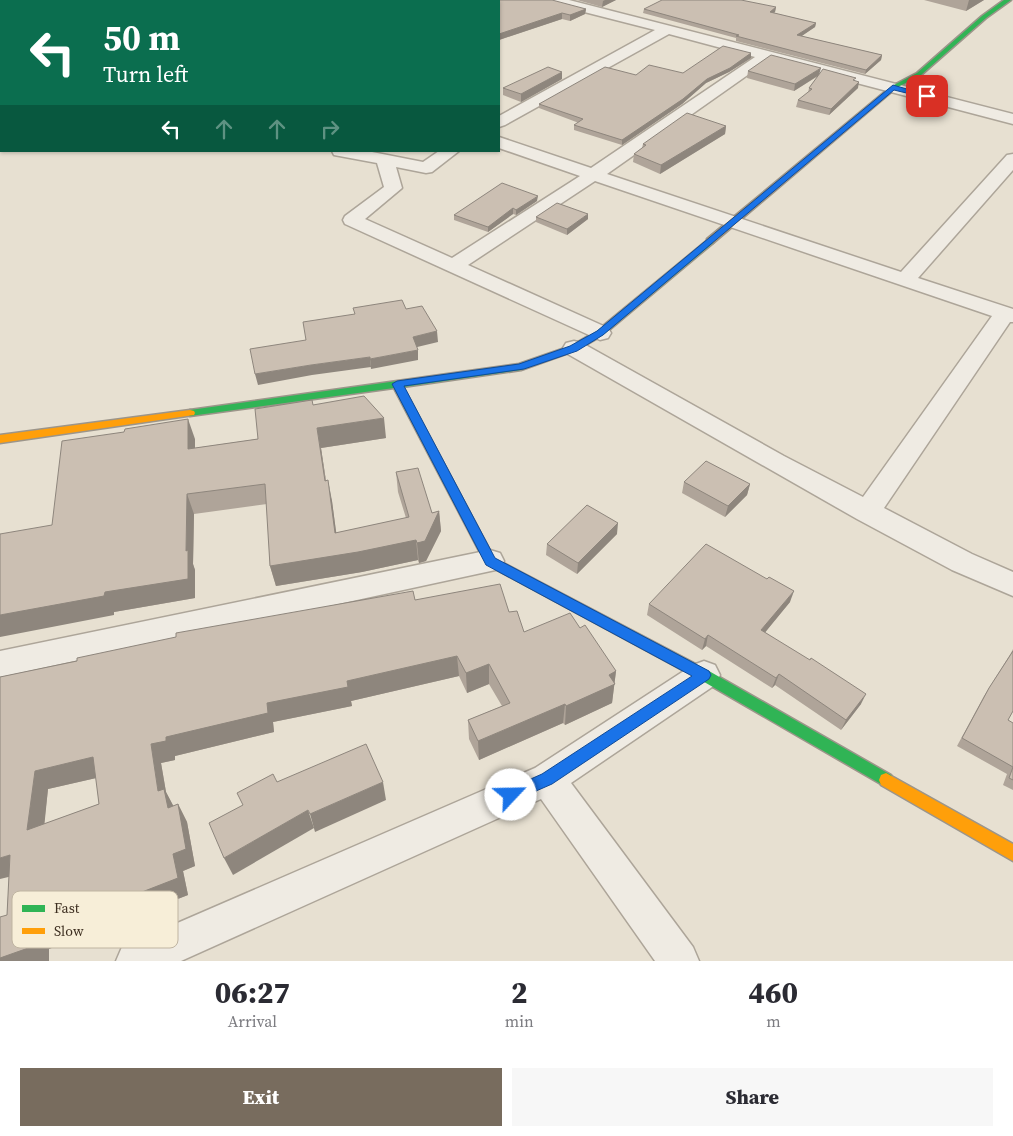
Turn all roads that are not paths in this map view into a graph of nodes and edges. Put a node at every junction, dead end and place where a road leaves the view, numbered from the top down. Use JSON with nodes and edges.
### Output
{"nodes":[{"id":1,"x":554,"y":0,"type":"edge"},
{"id":2,"x":1008,"y":0,"type":"edge"},
{"id":3,"x":668,"y":30,"type":"junction"},
{"id":4,"x":767,"y":55,"type":"junction"},
{"id":5,"x":893,"y":87,"type":"junction"},
{"id":6,"x":1013,"y":119,"type":"edge"},
{"id":7,"x":500,"y":121,"type":"edge"},
{"id":8,"x":500,"y":142,"type":"edge"},
{"id":9,"x":344,"y":152,"type":"edge"},
{"id":10,"x":450,"y":152,"type":"edge"},
{"id":11,"x":1013,"y":159,"type":"edge"},
{"id":12,"x":385,"y":161,"type":"junction"},
{"id":13,"x":426,"y":168,"type":"junction"},
{"id":14,"x":593,"y":175,"type":"junction"},
{"id":15,"x":393,"y":188,"type":"junction"},
{"id":16,"x":732,"y":223,"type":"junction"},
{"id":17,"x":454,"y":266,"type":"junction"},
{"id":18,"x":905,"y":280,"type":"junction"},
{"id":19,"x":1009,"y":315,"type":"edge"},
{"id":20,"x":600,"y":333,"type":"junction"},
{"id":21,"x":574,"y":348,"type":"junction"},
{"id":22,"x":397,"y":384,"type":"junction"},
{"id":23,"x":0,"y":439,"type":"edge"},
{"id":24,"x":867,"y":512,"type":"junction"},
{"id":25,"x":490,"y":561,"type":"junction"},
{"id":26,"x":1013,"y":585,"type":"edge"},
{"id":27,"x":0,"y":664,"type":"edge"},
{"id":28,"x":704,"y":675,"type":"junction"},
{"id":29,"x":547,"y":779,"type":"junction"},
{"id":30,"x":1013,"y":853,"type":"edge"},
{"id":31,"x":178,"y":942,"type":"edge"},
{"id":32,"x":165,"y":948,"type":"edge"},
{"id":33,"x":136,"y":961,"type":"edge"},
{"id":34,"x":679,"y":961,"type":"edge"}],
"edges":[{"from":1,"to":3,"type":"street"},
{"from":2,"to":5,"type":"street"},
{"from":3,"to":4,"type":"street"},
{"from":3,"to":7,"type":"street"},
{"from":4,"to":5,"type":"street"},
{"from":4,"to":14,"type":"street"},
{"from":5,"to":6,"type":"street"},
{"from":5,"to":16,"type":"street"},
{"from":8,"to":14,"type":"street"},
{"from":9,"to":12,"type":"street"},
{"from":10,"to":13,"type":"street"},
{"from":11,"to":18,"type":"street"},
{"from":12,"to":13,"type":"street"},
{"from":12,"to":15,"type":"street"},
{"from":13,"to":15,"type":"street"},
{"from":14,"to":16,"type":"street"},
{"from":14,"to":17,"type":"street"},
{"from":15,"to":17,"type":"street"},
{"from":16,"to":18,"type":"street"},
{"from":16,"to":20,"type":"street"},
{"from":17,"to":20,"type":"street"},
{"from":18,"to":19,"type":"street"},
{"from":19,"to":24,"type":"street"},
{"from":20,"to":21,"type":"street"},
{"from":21,"to":22,"type":"street"},
{"from":21,"to":24,"type":"street"},
{"from":22,"to":23,"type":"street"},
{"from":22,"to":25,"type":"street"},
{"from":24,"to":26,"type":"street"},
{"from":25,"to":27,"type":"street"},
{"from":25,"to":28,"type":"street"},
{"from":28,"to":29,"type":"street"},
{"from":28,"to":30,"type":"street"},
{"from":29,"to":31,"type":"street"},
{"from":29,"to":34,"type":"street"},
{"from":32,"to":33,"type":"street"}]}
